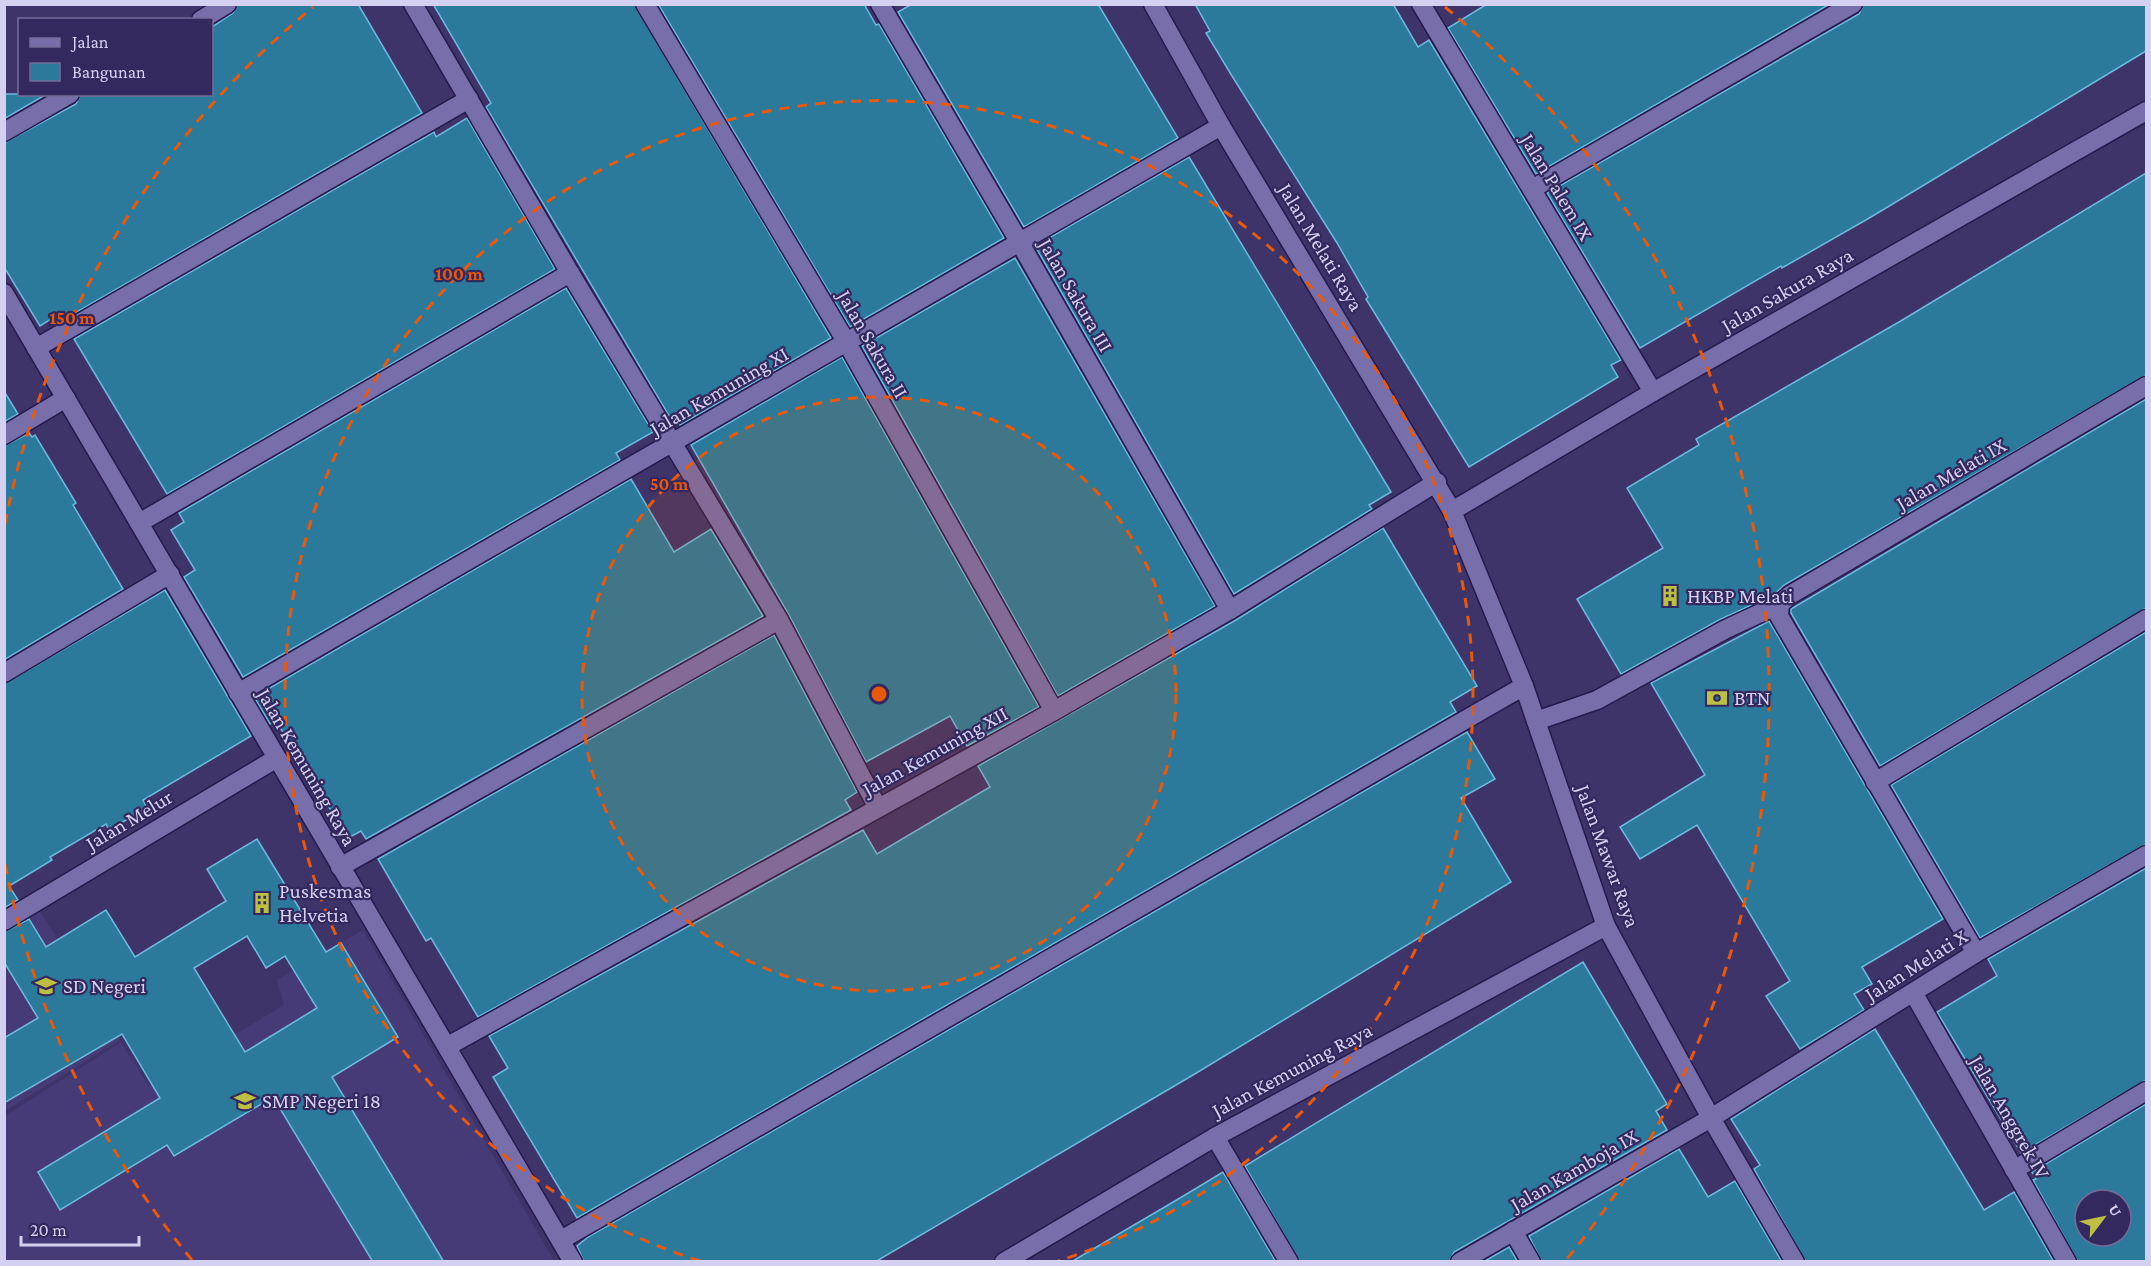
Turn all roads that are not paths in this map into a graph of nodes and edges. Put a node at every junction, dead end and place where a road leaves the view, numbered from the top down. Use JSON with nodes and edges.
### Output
{"nodes":[{"id":1,"x":227,"y":4,"type":"edge"},
{"id":2,"x":413,"y":4,"type":"edge"},
{"id":3,"x":645,"y":4,"type":"edge"},
{"id":4,"x":880,"y":4,"type":"edge"},
{"id":5,"x":1153,"y":4,"type":"edge"},
{"id":6,"x":1853,"y":4,"type":"edge"},
{"id":7,"x":1423,"y":5,"type":"edge"},
{"id":8,"x":204,"y":18,"type":"edge"},
{"id":9,"x":67,"y":96,"type":"edge"},
{"id":10,"x":469,"y":99,"type":"junction"},
{"id":11,"x":2146,"y":111,"type":"edge"},
{"id":12,"x":1221,"y":126,"type":"junction"},
{"id":13,"x":4,"y":132,"type":"edge"},
{"id":14,"x":1532,"y":189,"type":"junction"},
{"id":15,"x":1020,"y":243,"type":"junction"},
{"id":16,"x":570,"y":273,"type":"junction"},
{"id":17,"x":4,"y":293,"type":"edge"},
{"id":18,"x":848,"y":343,"type":"junction"},
{"id":19,"x":36,"y":348,"type":"junction"},
{"id":20,"x":2146,"y":386,"type":"edge"},
{"id":21,"x":1653,"y":392,"type":"junction"},
{"id":22,"x":66,"y":398,"type":"junction"},
{"id":23,"x":4,"y":435,"type":"edge"},
{"id":24,"x":673,"y":444,"type":"junction"},
{"id":25,"x":1437,"y":482,"type":"junction"},
{"id":26,"x":1452,"y":511,"type":"junction"},
{"id":27,"x":139,"y":523,"type":"junction"},
{"id":28,"x":170,"y":574,"type":"junction"},
{"id":29,"x":1780,"y":604,"type":"junction"},
{"id":30,"x":1230,"y":610,"type":"junction"},
{"id":31,"x":2146,"y":619,"type":"edge"},
{"id":32,"x":779,"y":620,"type":"junction"},
{"id":33,"x":4,"y":673,"type":"edge"},
{"id":34,"x":1524,"y":686,"type":"junction"},
{"id":35,"x":238,"y":693,"type":"junction"},
{"id":36,"x":1054,"y":711,"type":"junction"},
{"id":37,"x":1536,"y":721,"type":"junction"},
{"id":38,"x":277,"y":758,"type":"junction"},
{"id":39,"x":1875,"y":782,"type":"junction"},
{"id":40,"x":878,"y":808,"type":"junction"},
{"id":41,"x":2146,"y":855,"type":"edge"},
{"id":42,"x":340,"y":867,"type":"junction"},
{"id":43,"x":4,"y":921,"type":"edge"},
{"id":44,"x":1606,"y":926,"type":"junction"},
{"id":45,"x":1976,"y":953,"type":"junction"},
{"id":46,"x":1914,"y":993,"type":"junction"},
{"id":47,"x":448,"y":1046,"type":"junction"},
{"id":48,"x":2146,"y":1091,"type":"edge"},
{"id":49,"x":1711,"y":1118,"type":"junction"},
{"id":50,"x":1215,"y":1137,"type":"junction"},
{"id":51,"x":2014,"y":1170,"type":"junction"},
{"id":52,"x":1513,"y":1231,"type":"junction"},
{"id":53,"x":561,"y":1240,"type":"junction"},
{"id":54,"x":573,"y":1262,"type":"edge"},
{"id":55,"x":1004,"y":1262,"type":"edge"},
{"id":56,"x":1289,"y":1262,"type":"edge"},
{"id":57,"x":1461,"y":1262,"type":"edge"},
{"id":58,"x":1531,"y":1262,"type":"edge"},
{"id":59,"x":1795,"y":1262,"type":"edge"},
{"id":60,"x":2067,"y":1262,"type":"edge"}],
"edges":[{"from":1,"to":8,"type":"street"},
{"from":2,"to":10,"type":"street"},
{"from":3,"to":18,"type":"street","name":"Jalan Sakura II"},
{"from":4,"to":15,"type":"street","name":"Jalan Sakura III"},
{"from":5,"to":12,"type":"street","name":"Jalan Melati Raya"},
{"from":6,"to":14,"type":"street"},
{"from":7,"to":14,"type":"street","name":"Jalan Palem IX"},
{"from":9,"to":13,"type":"street"},
{"from":10,"to":16,"type":"street"},
{"from":10,"to":19,"type":"street"},
{"from":11,"to":21,"type":"street","name":"Jalan Sakura Raya"},
{"from":12,"to":15,"type":"street","name":"Jalan Kemuning XI"},
{"from":12,"to":25,"type":"street","name":"Jalan Melati Raya"},
{"from":14,"to":21,"type":"street","name":"Jalan Palem IX"},
{"from":15,"to":18,"type":"street","name":"Jalan Kemuning XI"},
{"from":15,"to":30,"type":"street","name":"Jalan Sakura III"},
{"from":16,"to":24,"type":"street"},
{"from":16,"to":27,"type":"street"},
{"from":17,"to":19,"type":"street","name":"Jalan Kemuning Raya"},
{"from":18,"to":24,"type":"street","name":"Jalan Kemuning XI"},
{"from":18,"to":36,"type":"street","name":"Jalan Sakura II"},
{"from":19,"to":22,"type":"street","name":"Jalan Kemuning Raya"},
{"from":20,"to":29,"type":"street","name":"Jalan Melati IX"},
{"from":21,"to":26,"type":"street","name":"Jalan Sakura Raya"},
{"from":22,"to":23,"type":"street"},
{"from":22,"to":27,"type":"street","name":"Jalan Kemuning Raya"},
{"from":24,"to":32,"type":"street"},
{"from":24,"to":35,"type":"street","name":"Jalan Kemuning XI"},
{"from":25,"to":26,"type":"street","name":"Jalan Melati Raya"},
{"from":25,"to":30,"type":"street","name":"Jalan Kemuning XII"},
{"from":26,"to":34,"type":"street","name":"Jalan Mawar Raya"},
{"from":27,"to":28,"type":"street","name":"Jalan Kemuning Raya"},
{"from":28,"to":33,"type":"street"},
{"from":28,"to":35,"type":"street","name":"Jalan Kemuning Raya"},
{"from":29,"to":37,"type":"street","name":"Jalan Melati IX"},
{"from":29,"to":39,"type":"street"},
{"from":30,"to":36,"type":"street","name":"Jalan Kemuning XII"},
{"from":31,"to":39,"type":"street"},
{"from":32,"to":40,"type":"street"},
{"from":32,"to":42,"type":"street"},
{"from":34,"to":37,"type":"street","name":"Jalan Mawar Raya"},
{"from":34,"to":53,"type":"street"},
{"from":35,"to":38,"type":"street","name":"Jalan Kemuning Raya"},
{"from":36,"to":40,"type":"street","name":"Jalan Kemuning XII"},
{"from":37,"to":44,"type":"street","name":"Jalan Mawar Raya"},
{"from":38,"to":42,"type":"street","name":"Jalan Kemuning Raya"},
{"from":38,"to":43,"type":"street","name":"Jalan Melur"},
{"from":39,"to":45,"type":"street"},
{"from":40,"to":47,"type":"street","name":"Jalan Kemuning XII"},
{"from":41,"to":45,"type":"street","name":"Jalan Melati X"},
{"from":42,"to":47,"type":"street","name":"Jalan Kemuning Raya"},
{"from":44,"to":49,"type":"street","name":"Jalan Mawar Raya"},
{"from":44,"to":50,"type":"street","name":"Jalan Kemuning Raya"},
{"from":45,"to":46,"type":"street","name":"Jalan Melati X"},
{"from":46,"to":49,"type":"street","name":"Jalan Melati X"},
{"from":46,"to":51,"type":"street","name":"Jalan Anggrek IV"},
{"from":47,"to":53,"type":"street","name":"Jalan Kemuning Raya"},
{"from":48,"to":51,"type":"street"},
{"from":49,"to":52,"type":"street","name":"Jalan Kamboja IX"},
{"from":49,"to":59,"type":"street","name":"Jalan Mawar Raya"},
{"from":50,"to":55,"type":"street","name":"Jalan Kemuning Raya"},
{"from":50,"to":56,"type":"street"},
{"from":51,"to":60,"type":"street","name":"Jalan Anggrek IV"},
{"from":52,"to":57,"type":"street","name":"Jalan Kamboja IX"},
{"from":52,"to":58,"type":"street"},
{"from":53,"to":54,"type":"street","name":"Jalan Kemuning Raya"}]}
